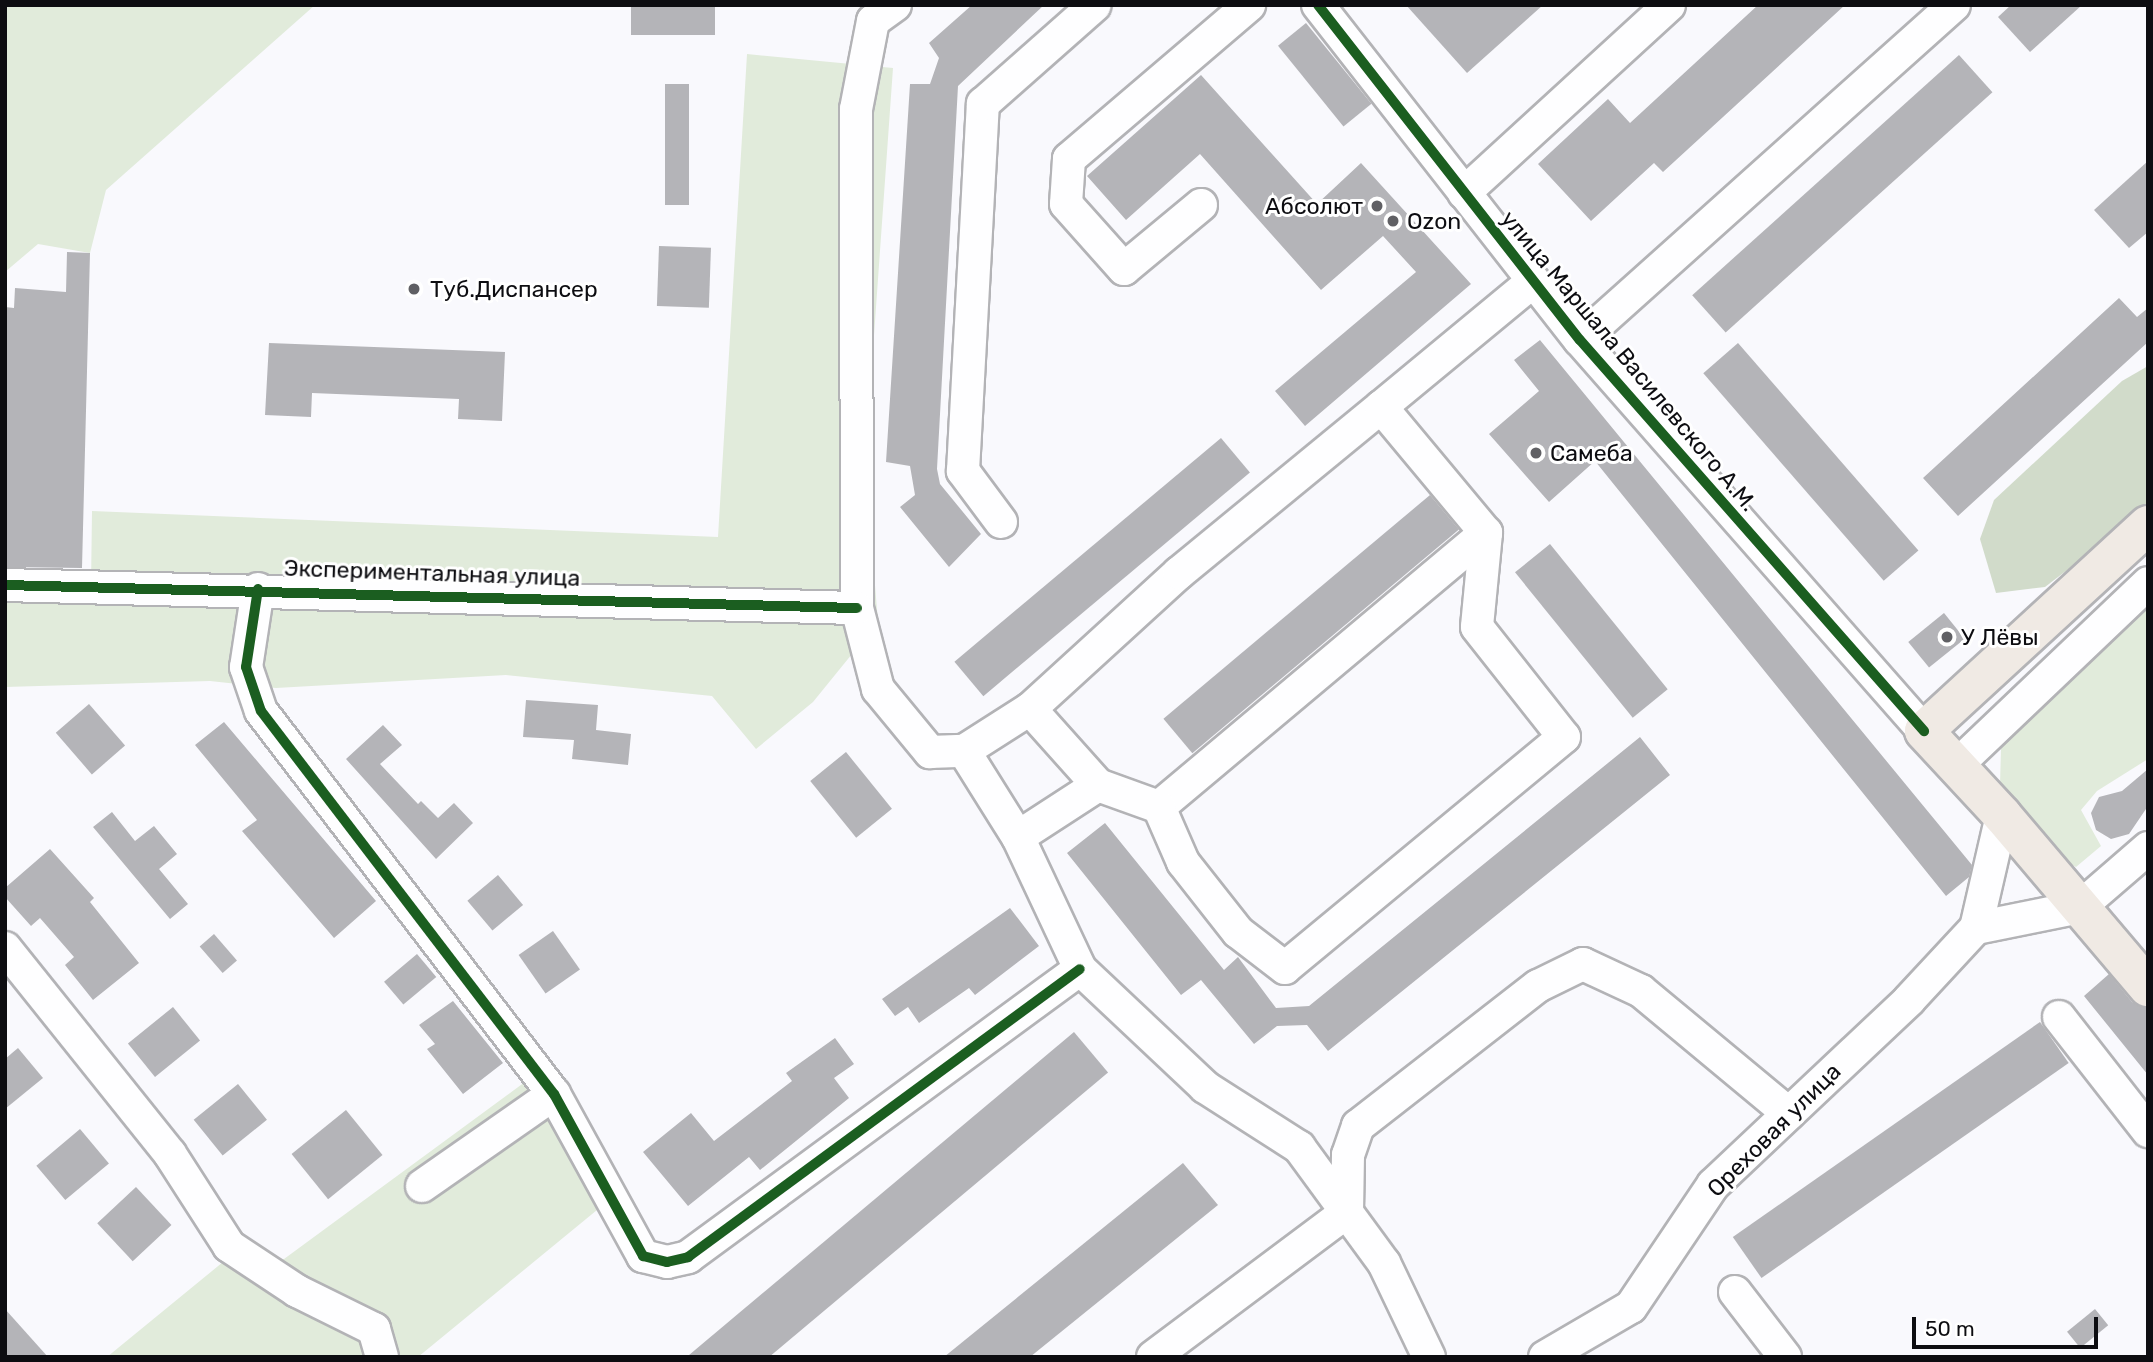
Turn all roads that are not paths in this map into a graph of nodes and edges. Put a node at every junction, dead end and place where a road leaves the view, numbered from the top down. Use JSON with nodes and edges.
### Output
{"nodes":[{"id":1,"x":895,"y":5,"type":"edge"},
{"id":2,"x":1095,"y":5,"type":"edge"},
{"id":3,"x":1249,"y":5,"type":"edge"},
{"id":4,"x":1318,"y":5,"type":"edge"},
{"id":5,"x":1669,"y":5,"type":"edge"},
{"id":6,"x":1954,"y":5,"type":"edge"},
{"id":7,"x":1464,"y":193,"type":"junction"},
{"id":8,"x":1201,"y":205,"type":"dead end"},
{"id":9,"x":1532,"y":282,"type":"junction"},
{"id":10,"x":1580,"y":340,"type":"junction"},
{"id":11,"x":1381,"y":407,"type":"junction"},
{"id":12,"x":1001,"y":522,"type":"dead end"},
{"id":13,"x":2148,"y":525,"type":"edge"},
{"id":14,"x":1486,"y":533,"type":"junction"},
{"id":15,"x":2148,"y":583,"type":"edge"},
{"id":16,"x":5,"y":585,"type":"edge"},
{"id":17,"x":258,"y":589,"type":"junction"},
{"id":18,"x":857,"y":608,"type":"junction"},
{"id":19,"x":1030,"y":709,"type":"junction"},
{"id":20,"x":1924,"y":731,"type":"junction"},
{"id":21,"x":964,"y":751,"type":"junction"},
{"id":22,"x":1956,"y":766,"type":"junction"},
{"id":23,"x":1097,"y":785,"type":"junction"},
{"id":24,"x":1159,"y":807,"type":"junction"},
{"id":25,"x":2002,"y":815,"type":"junction"},
{"id":26,"x":1018,"y":837,"type":"junction"},
{"id":27,"x":2148,"y":848,"type":"edge"},
{"id":28,"x":2080,"y":907,"type":"junction"},
{"id":29,"x":1976,"y":928,"type":"junction"},
{"id":30,"x":5,"y":948,"type":"edge"},
{"id":31,"x":1080,"y":969,"type":"junction"},
{"id":32,"x":2148,"y":987,"type":"edge"},
{"id":33,"x":2059,"y":1017,"type":"dead end"},
{"id":34,"x":554,"y":1094,"type":"junction"},
{"id":35,"x":1788,"y":1114,"type":"junction"},
{"id":36,"x":2148,"y":1131,"type":"edge"},
{"id":37,"x":422,"y":1186,"type":"dead end"},
{"id":38,"x":1347,"y":1212,"type":"junction"},
{"id":39,"x":1735,"y":1292,"type":"dead end"},
{"id":40,"x":382,"y":1357,"type":"edge"},
{"id":41,"x":1153,"y":1357,"type":"edge"},
{"id":42,"x":1429,"y":1357,"type":"edge"},
{"id":43,"x":1545,"y":1357,"type":"edge"},
{"id":44,"x":1785,"y":1357,"type":"edge"}],
"edges":[{"from":1,"to":18,"type":"street"},
{"from":2,"to":12,"type":"street"},
{"from":3,"to":8,"type":"street"},
{"from":4,"to":7,"type":"street","name":"улица Маршала Василевского А.М."},
{"from":5,"to":7,"type":"street"},
{"from":6,"to":10,"type":"street"},
{"from":7,"to":9,"type":"street","name":"улица Маршала Василевского А.М."},
{"from":9,"to":10,"type":"street","name":"улица Маршала Василевского А.М."},
{"from":9,"to":11,"type":"street"},
{"from":10,"to":20,"type":"street","name":"улица Маршала Василевского А.М."},
{"from":11,"to":14,"type":"street"},
{"from":11,"to":19,"type":"street"},
{"from":13,"to":20,"type":"main road"},
{"from":14,"to":24,"type":"street"},
{"from":14,"to":24,"type":"street"},
{"from":15,"to":22,"type":"street"},
{"from":16,"to":17,"type":"street","name":"Экспериментальная улица"},
{"from":17,"to":18,"type":"street","name":"Экспериментальная улица"},
{"from":17,"to":34,"type":"street"},
{"from":18,"to":21,"type":"street"},
{"from":19,"to":21,"type":"street"},
{"from":19,"to":23,"type":"street"},
{"from":20,"to":22,"type":"main road","name":"улица Маршала Василевского А.М."},
{"from":21,"to":26,"type":"street"},
{"from":22,"to":25,"type":"main road","name":"улица Маршала Василевского А.М."},
{"from":23,"to":24,"type":"street"},
{"from":23,"to":26,"type":"street"},
{"from":25,"to":28,"type":"main road","name":"улица Маршала Василевского А.М."},
{"from":25,"to":29,"type":"street","name":"Ореховая улица"},
{"from":26,"to":31,"type":"street"},
{"from":27,"to":28,"type":"street"},
{"from":28,"to":29,"type":"street"},
{"from":28,"to":32,"type":"main road","name":"улица Маршала Василевского А.М."},
{"from":29,"to":35,"type":"street","name":"Ореховая улица"},
{"from":30,"to":40,"type":"street"},
{"from":31,"to":34,"type":"street"},
{"from":31,"to":38,"type":"street"},
{"from":33,"to":36,"type":"street"},
{"from":34,"to":37,"type":"street"},
{"from":35,"to":38,"type":"street"},
{"from":35,"to":43,"type":"street","name":"Ореховая улица"},
{"from":38,"to":41,"type":"street"},
{"from":38,"to":42,"type":"street"},
{"from":39,"to":44,"type":"street"}]}
